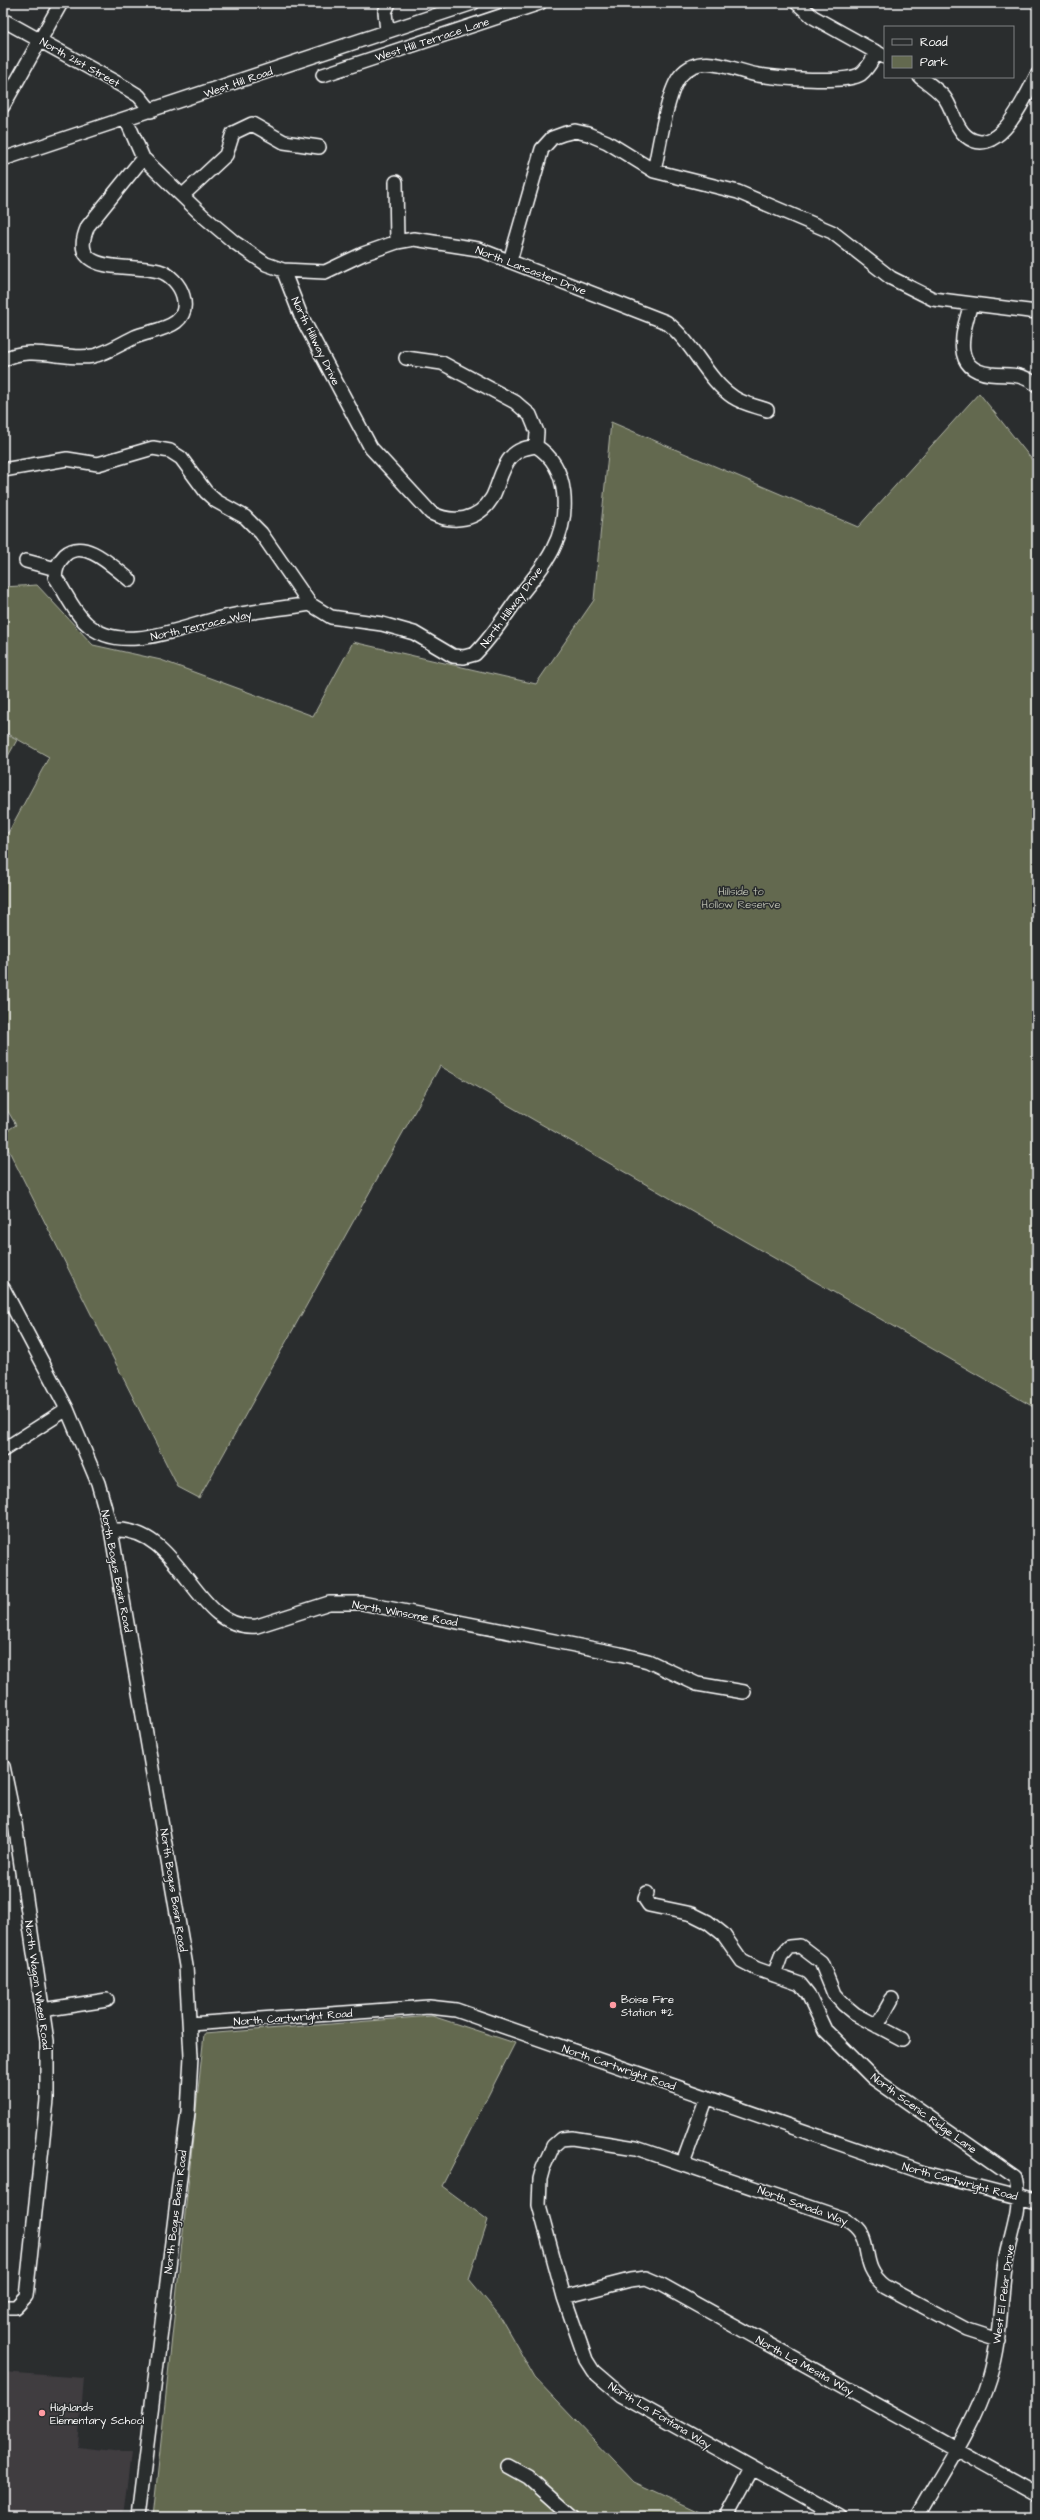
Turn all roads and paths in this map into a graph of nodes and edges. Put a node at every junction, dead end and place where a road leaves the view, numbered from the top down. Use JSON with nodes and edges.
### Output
{"nodes":[{"id":1,"x":61,"y":3,"type":"edge"},
{"id":2,"x":389,"y":3,"type":"edge"},
{"id":3,"x":473,"y":3,"type":"edge"},
{"id":4,"x":540,"y":3,"type":"edge"},
{"id":5,"x":797,"y":3,"type":"edge"},
{"id":6,"x":3,"y":20,"type":"edge"},
{"id":7,"x":387,"y":31,"type":"junction"},
{"id":8,"x":40,"y":40,"type":"junction"},
{"id":9,"x":881,"y":54,"type":"edge"},
{"id":10,"x":323,"y":75,"type":"dead end"},
{"id":11,"x":1037,"y":75,"type":"edge"},
{"id":12,"x":921,"y":78,"type":"edge"},
{"id":13,"x":3,"y":106,"type":"edge"},
{"id":14,"x":151,"y":111,"type":"junction"},
{"id":15,"x":126,"y":119,"type":"junction"},
{"id":16,"x":319,"y":147,"type":"dead end"},
{"id":17,"x":143,"y":158,"type":"junction"},
{"id":18,"x":3,"y":159,"type":"edge"},
{"id":19,"x":654,"y":171,"type":"junction"},
{"id":20,"x":396,"y":182,"type":"dead end"},
{"id":21,"x":183,"y":195,"type":"junction"},
{"id":22,"x":397,"y":242,"type":"junction"},
{"id":23,"x":510,"y":262,"type":"junction"},
{"id":24,"x":283,"y":270,"type":"junction"},
{"id":25,"x":970,"y":304,"type":"junction"},
{"id":26,"x":1037,"y":312,"type":"edge"},
{"id":27,"x":406,"y":358,"type":"dead end"},
{"id":28,"x":3,"y":360,"type":"edge"},
{"id":29,"x":1037,"y":385,"type":"edge"},
{"id":30,"x":767,"y":410,"type":"dead end"},
{"id":31,"x":536,"y":446,"type":"junction"},
{"id":32,"x":3,"y":470,"type":"edge"},
{"id":33,"x":26,"y":561,"type":"dead end"},
{"id":34,"x":56,"y":569,"type":"junction"},
{"id":35,"x":130,"y":580,"type":"dead end"},
{"id":36,"x":310,"y":604,"type":"junction"},
{"id":37,"x":3,"y":1288,"type":"edge"},
{"id":38,"x":67,"y":1409,"type":"junction"},
{"id":39,"x":3,"y":1450,"type":"edge"},
{"id":40,"x":111,"y":1530,"type":"junction"},
{"id":41,"x":744,"y":1692,"type":"dead end"},
{"id":42,"x":3,"y":1766,"type":"edge"},
{"id":43,"x":648,"y":1893,"type":"dead end"},
{"id":44,"x":774,"y":1975,"type":"junction"},
{"id":45,"x":892,"y":1999,"type":"dead end"},
{"id":46,"x":107,"y":2000,"type":"dead end"},
{"id":47,"x":42,"y":2010,"type":"junction"},
{"id":48,"x":190,"y":2024,"type":"junction"},
{"id":49,"x":877,"y":2026,"type":"junction"},
{"id":50,"x":902,"y":2039,"type":"dead end"},
{"id":51,"x":707,"y":2097,"type":"junction"},
{"id":52,"x":561,"y":2139,"type":"joint"},
{"id":53,"x":683,"y":2163,"type":"junction"},
{"id":54,"x":1020,"y":2198,"type":"junction"},
{"id":55,"x":1037,"y":2202,"type":"edge"},
{"id":56,"x":564,"y":2297,"type":"junction"},
{"id":57,"x":3,"y":2307,"type":"edge"},
{"id":58,"x":998,"y":2340,"type":"junction"},
{"id":59,"x":955,"y":2449,"type":"junction"},
{"id":60,"x":508,"y":2466,"type":"dead end"},
{"id":61,"x":752,"y":2469,"type":"junction"},
{"id":62,"x":1037,"y":2494,"type":"edge"},
{"id":63,"x":726,"y":2516,"type":"edge"},
{"id":64,"x":138,"y":2517,"type":"edge"},
{"id":65,"x":572,"y":2517,"type":"edge"},
{"id":66,"x":840,"y":2517,"type":"edge"},
{"id":67,"x":917,"y":2517,"type":"edge"}],
"edges":[{"from":1,"to":8,"type":"street"},
{"from":2,"to":7,"type":"street"},
{"from":3,"to":7,"type":"street","name":"West Hill Road"},
{"from":4,"to":10,"type":"street","name":"West Hill Terrace Lane"},
{"from":5,"to":9,"type":"street"},
{"from":6,"to":8,"type":"street","name":"North 21st Street"},
{"from":7,"to":14,"type":"street","name":"West Hill Road"},
{"from":8,"to":13,"type":"street"},
{"from":8,"to":14,"type":"street","name":"North 21st Street"},
{"from":9,"to":19,"type":"street"},
{"from":11,"to":12,"type":"street"},
{"from":14,"to":15,"type":"street","name":"West Hill Road"},
{"from":15,"to":17,"type":"street","name":"North Lancaster Drive"},
{"from":15,"to":18,"type":"street","name":"West Hill Road"},
{"from":16,"to":21,"type":"street"},
{"from":17,"to":21,"type":"street","name":"North Lancaster Drive"},
{"from":17,"to":28,"type":"street"},
{"from":19,"to":23,"type":"street"},
{"from":19,"to":25,"type":"street"},
{"from":20,"to":22,"type":"street"},
{"from":21,"to":24,"type":"street","name":"North Lancaster Drive"},
{"from":22,"to":23,"type":"street","name":"North Lancaster Drive"},
{"from":22,"to":24,"type":"street","name":"North Lancaster Drive"},
{"from":23,"to":30,"type":"street","name":"North Lancaster Drive"},
{"from":24,"to":31,"type":"street","name":"North Hillway Drive"},
{"from":25,"to":26,"type":"street"},
{"from":25,"to":29,"type":"street"},
{"from":27,"to":31,"type":"street"},
{"from":31,"to":36,"type":"street","name":"North Hillway Drive"},
{"from":32,"to":36,"type":"street","name":"North Hillway Drive"},
{"from":33,"to":34,"type":"street"},
{"from":34,"to":35,"type":"street"},
{"from":34,"to":36,"type":"street","name":"North Terrace Way"},
{"from":37,"to":38,"type":"street","name":"North Bogus Basin Road"},
{"from":38,"to":39,"type":"street"},
{"from":38,"to":40,"type":"street","name":"North Bogus Basin Road"},
{"from":40,"to":41,"type":"street","name":"North Winsome Road"},
{"from":40,"to":48,"type":"street","name":"North Bogus Basin Road"},
{"from":42,"to":47,"type":"street","name":"North Wagon Wheel Road"},
{"from":43,"to":44,"type":"street","name":"North Scenic Ridge Lane"},
{"from":44,"to":49,"type":"street"},
{"from":44,"to":54,"type":"street","name":"North Scenic Ridge Lane"},
{"from":45,"to":49,"type":"street"},
{"from":46,"to":47,"type":"street"},
{"from":47,"to":57,"type":"street","name":"North Wagon Wheel Road"},
{"from":48,"to":51,"type":"street","name":"North Cartwright Road"},
{"from":48,"to":64,"type":"street","name":"North Bogus Basin Road"},
{"from":49,"to":50,"type":"street"},
{"from":51,"to":53,"type":"street"},
{"from":51,"to":54,"type":"street","name":"North Cartwright Road"},
{"from":52,"to":53,"type":"street","name":"North Sanada Way"},
{"from":52,"to":56,"type":"street","name":"North La Fontana Way"},
{"from":53,"to":58,"type":"street","name":"North Sanada Way"},
{"from":54,"to":55,"type":"street","name":"North Cartwright Road"},
{"from":54,"to":58,"type":"street","name":"West El Pelar Drive"},
{"from":56,"to":59,"type":"street","name":"North La Mesita Way"},
{"from":56,"to":61,"type":"street","name":"North La Fontana Way"},
{"from":58,"to":59,"type":"street","name":"West El Pelar Drive"},
{"from":59,"to":62,"type":"street","name":"North La Mesita Way"},
{"from":59,"to":67,"type":"street","name":"West El Pelar Drive"},
{"from":60,"to":65,"type":"street"},
{"from":61,"to":63,"type":"street"},
{"from":61,"to":66,"type":"street","name":"North La Fontana Way"}]}
